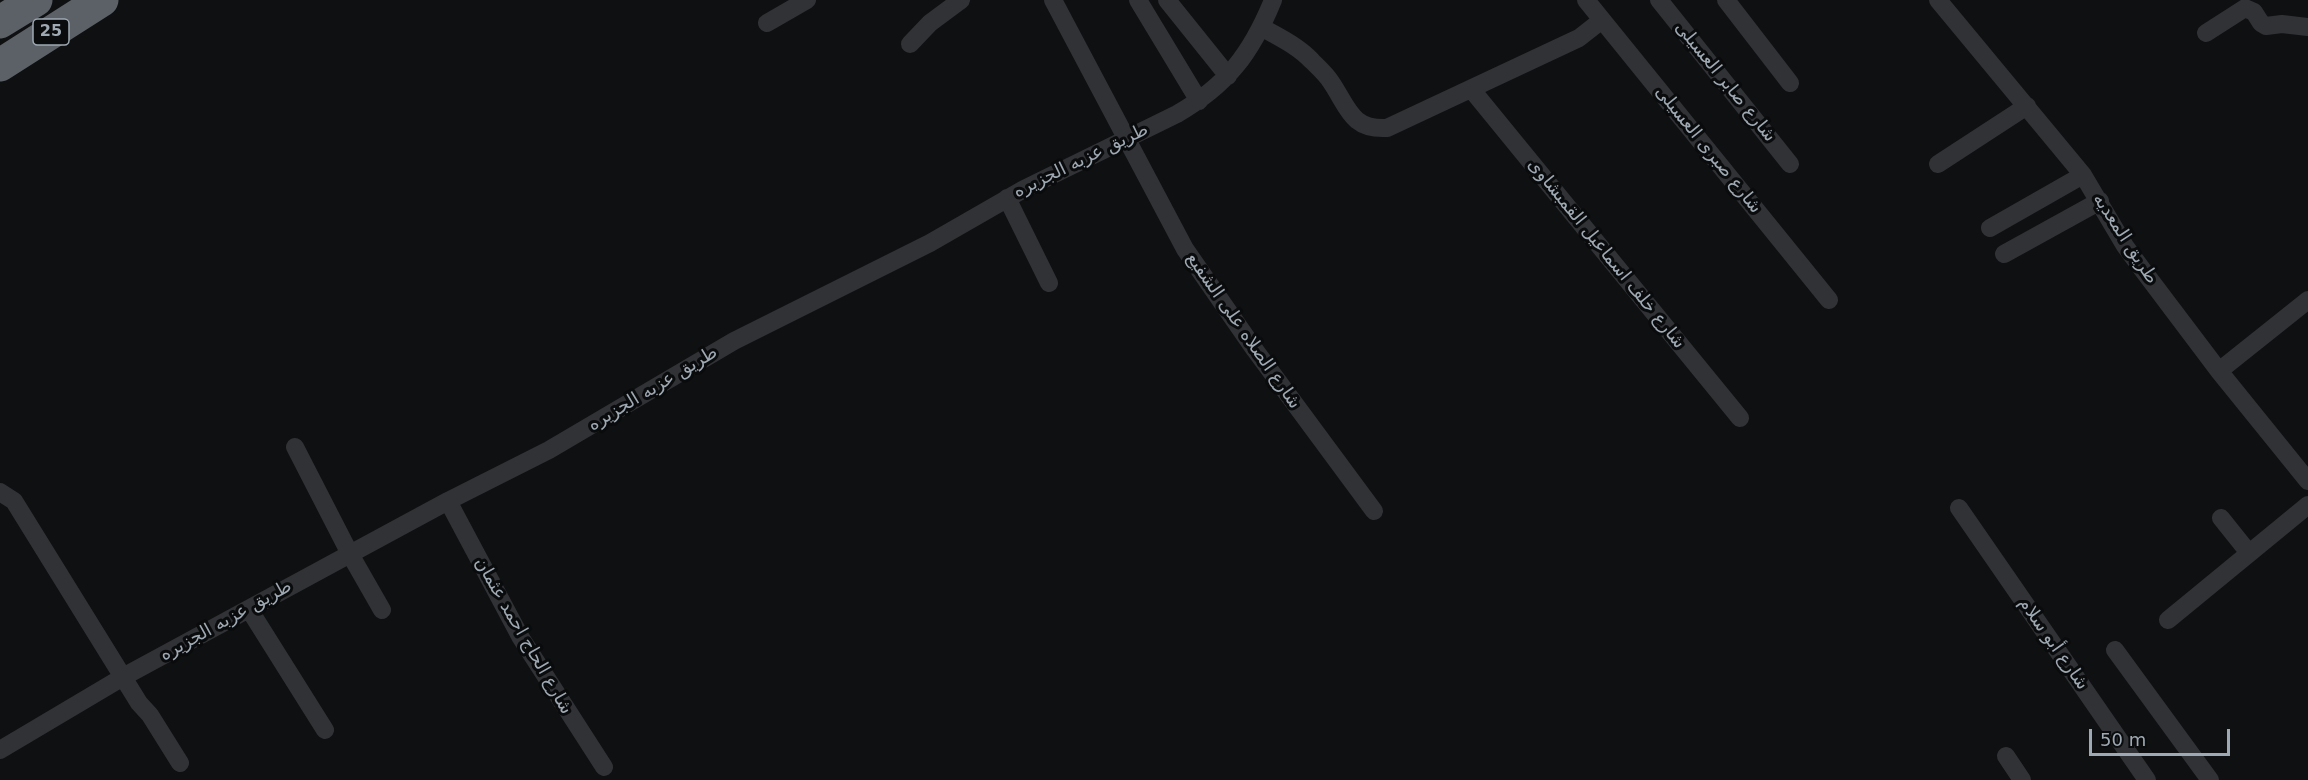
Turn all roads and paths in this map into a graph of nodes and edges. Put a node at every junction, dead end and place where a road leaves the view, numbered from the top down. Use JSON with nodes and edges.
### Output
{"nodes":[{"id":1,"x":37,"y":0,"type":"edge"},
{"id":2,"x":102,"y":0,"type":"edge"},
{"id":3,"x":807,"y":0,"type":"edge"},
{"id":4,"x":1053,"y":0,"type":"edge"},
{"id":5,"x":1138,"y":0,"type":"edge"},
{"id":6,"x":1167,"y":0,"type":"edge"},
{"id":7,"x":1272,"y":0,"type":"edge"},
{"id":8,"x":1586,"y":0,"type":"edge"},
{"id":9,"x":1659,"y":0,"type":"edge"},
{"id":10,"x":1726,"y":0,"type":"edge"},
{"id":11,"x":1938,"y":0,"type":"edge"},
{"id":12,"x":955,"y":2,"type":"edge"},
{"id":13,"x":1602,"y":20,"type":"junction"},
{"id":14,"x":0,"y":22,"type":"edge"},
{"id":15,"x":767,"y":23,"type":"dead end"},
{"id":16,"x":1261,"y":27,"type":"junction"},
{"id":17,"x":2308,"y":27,"type":"edge"},
{"id":18,"x":56,"y":29,"type":"junction"},
{"id":19,"x":2206,"y":33,"type":"dead end"},
{"id":20,"x":910,"y":44,"type":"dead end"},
{"id":21,"x":0,"y":64,"type":"edge"},
{"id":22,"x":1228,"y":76,"type":"junction"},
{"id":23,"x":1790,"y":83,"type":"dead end"},
{"id":24,"x":1472,"y":90,"type":"junction"},
{"id":25,"x":1199,"y":101,"type":"junction"},
{"id":26,"x":2026,"y":106,"type":"junction"},
{"id":27,"x":1126,"y":141,"type":"junction"},
{"id":28,"x":1790,"y":164,"type":"dead end"},
{"id":29,"x":1938,"y":164,"type":"dead end"},
{"id":30,"x":2083,"y":175,"type":"junction"},
{"id":31,"x":1007,"y":198,"type":"junction"},
{"id":32,"x":2100,"y":201,"type":"junction"},
{"id":33,"x":1990,"y":228,"type":"dead end"},
{"id":34,"x":2004,"y":254,"type":"dead end"},
{"id":35,"x":1049,"y":283,"type":"dead end"},
{"id":36,"x":1830,"y":300,"type":"dead end"},
{"id":37,"x":2308,"y":300,"type":"edge"},
{"id":38,"x":2219,"y":371,"type":"junction"},
{"id":39,"x":1740,"y":418,"type":"dead end"},
{"id":40,"x":295,"y":447,"type":"dead end"},
{"id":41,"x":2308,"y":481,"type":"edge"},
{"id":42,"x":0,"y":492,"type":"edge"},
{"id":43,"x":448,"y":501,"type":"junction"},
{"id":44,"x":2308,"y":505,"type":"edge"},
{"id":45,"x":1959,"y":508,"type":"dead end"},
{"id":46,"x":1374,"y":512,"type":"dead end"},
{"id":47,"x":2221,"y":518,"type":"dead end"},
{"id":48,"x":350,"y":554,"type":"junction"},
{"id":49,"x":2249,"y":554,"type":"junction"},
{"id":50,"x":249,"y":609,"type":"junction"},
{"id":51,"x":382,"y":610,"type":"dead end"},
{"id":52,"x":2168,"y":620,"type":"dead end"},
{"id":53,"x":2115,"y":650,"type":"dead end"},
{"id":54,"x":123,"y":677,"type":"junction"},
{"id":55,"x":325,"y":730,"type":"dead end"},
{"id":56,"x":0,"y":750,"type":"edge"},
{"id":57,"x":2006,"y":756,"type":"dead end"},
{"id":58,"x":180,"y":762,"type":"dead end"},
{"id":59,"x":604,"y":767,"type":"dead end"},
{"id":60,"x":2022,"y":780,"type":"edge"},
{"id":61,"x":2147,"y":780,"type":"edge"},
{"id":62,"x":2210,"y":780,"type":"edge"}],
"edges":[{"from":1,"to":14,"type":"highway","number":"25"},
{"from":1,"to":18,"type":"highway"},
{"from":2,"to":18,"type":"highway","number":"25"},
{"from":3,"to":15,"type":"street"},
{"from":4,"to":27,"type":"street","name":"شارع الصلاه على الشفيع"},
{"from":5,"to":25,"type":"street"},
{"from":6,"to":22,"type":"street"},
{"from":7,"to":16,"type":"street","name":"طريق عزبه الجزيره"},
{"from":8,"to":13,"type":"street","name":"شارع صبرى العسيلى"},
{"from":9,"to":28,"type":"street","name":"شارع صابر العسيلى"},
{"from":10,"to":23,"type":"street"},
{"from":11,"to":26,"type":"street","name":"طريق المعديه"},
{"from":12,"to":20,"type":"street"},
{"from":13,"to":24,"type":"street"},
{"from":13,"to":36,"type":"street","name":"شارع صبرى العسيلى"},
{"from":16,"to":22,"type":"street","name":"طريق عزبه الجزيره"},
{"from":16,"to":24,"type":"street"},
{"from":17,"to":19,"type":"street"},
{"from":18,"to":21,"type":"highway","number":"25"},
{"from":22,"to":25,"type":"street","name":"طريق عزبه الجزيره"},
{"from":24,"to":39,"type":"street","name":"شارع خلف اسماعيل القمبشاوى"},
{"from":25,"to":27,"type":"street","name":"طريق عزبه الجزيره"},
{"from":26,"to":29,"type":"street"},
{"from":26,"to":30,"type":"street","name":"طريق المعديه"},
{"from":27,"to":31,"type":"street","name":"طريق عزبه الجزيره"},
{"from":27,"to":46,"type":"street","name":"شارع الصلاه على الشفيع"},
{"from":30,"to":32,"type":"street","name":"طريق المعديه"},
{"from":30,"to":33,"type":"street"},
{"from":31,"to":35,"type":"street"},
{"from":31,"to":43,"type":"street","name":"طريق عزبه الجزيره"},
{"from":32,"to":34,"type":"street"},
{"from":32,"to":38,"type":"street","name":"طريق المعديه"},
{"from":37,"to":38,"type":"street"},
{"from":38,"to":41,"type":"street","name":"طريق المعديه"},
{"from":40,"to":48,"type":"street"},
{"from":42,"to":54,"type":"street"},
{"from":43,"to":48,"type":"street","name":"طريق عزبه الجزيره"},
{"from":43,"to":59,"type":"street","name":"شارع الحاج احمد عثمان"},
{"from":44,"to":49,"type":"street"},
{"from":45,"to":61,"type":"street","name":"شارع أبو سلام"},
{"from":47,"to":49,"type":"street"},
{"from":48,"to":50,"type":"street","name":"طريق عزبه الجزيره"},
{"from":48,"to":51,"type":"street"},
{"from":49,"to":52,"type":"street"},
{"from":50,"to":54,"type":"street","name":"طريق عزبه الجزيره"},
{"from":50,"to":55,"type":"street"},
{"from":53,"to":62,"type":"street"},
{"from":54,"to":56,"type":"street","name":"طريق عزبه الجزيره"},
{"from":54,"to":58,"type":"street"},
{"from":57,"to":60,"type":"street"}]}
